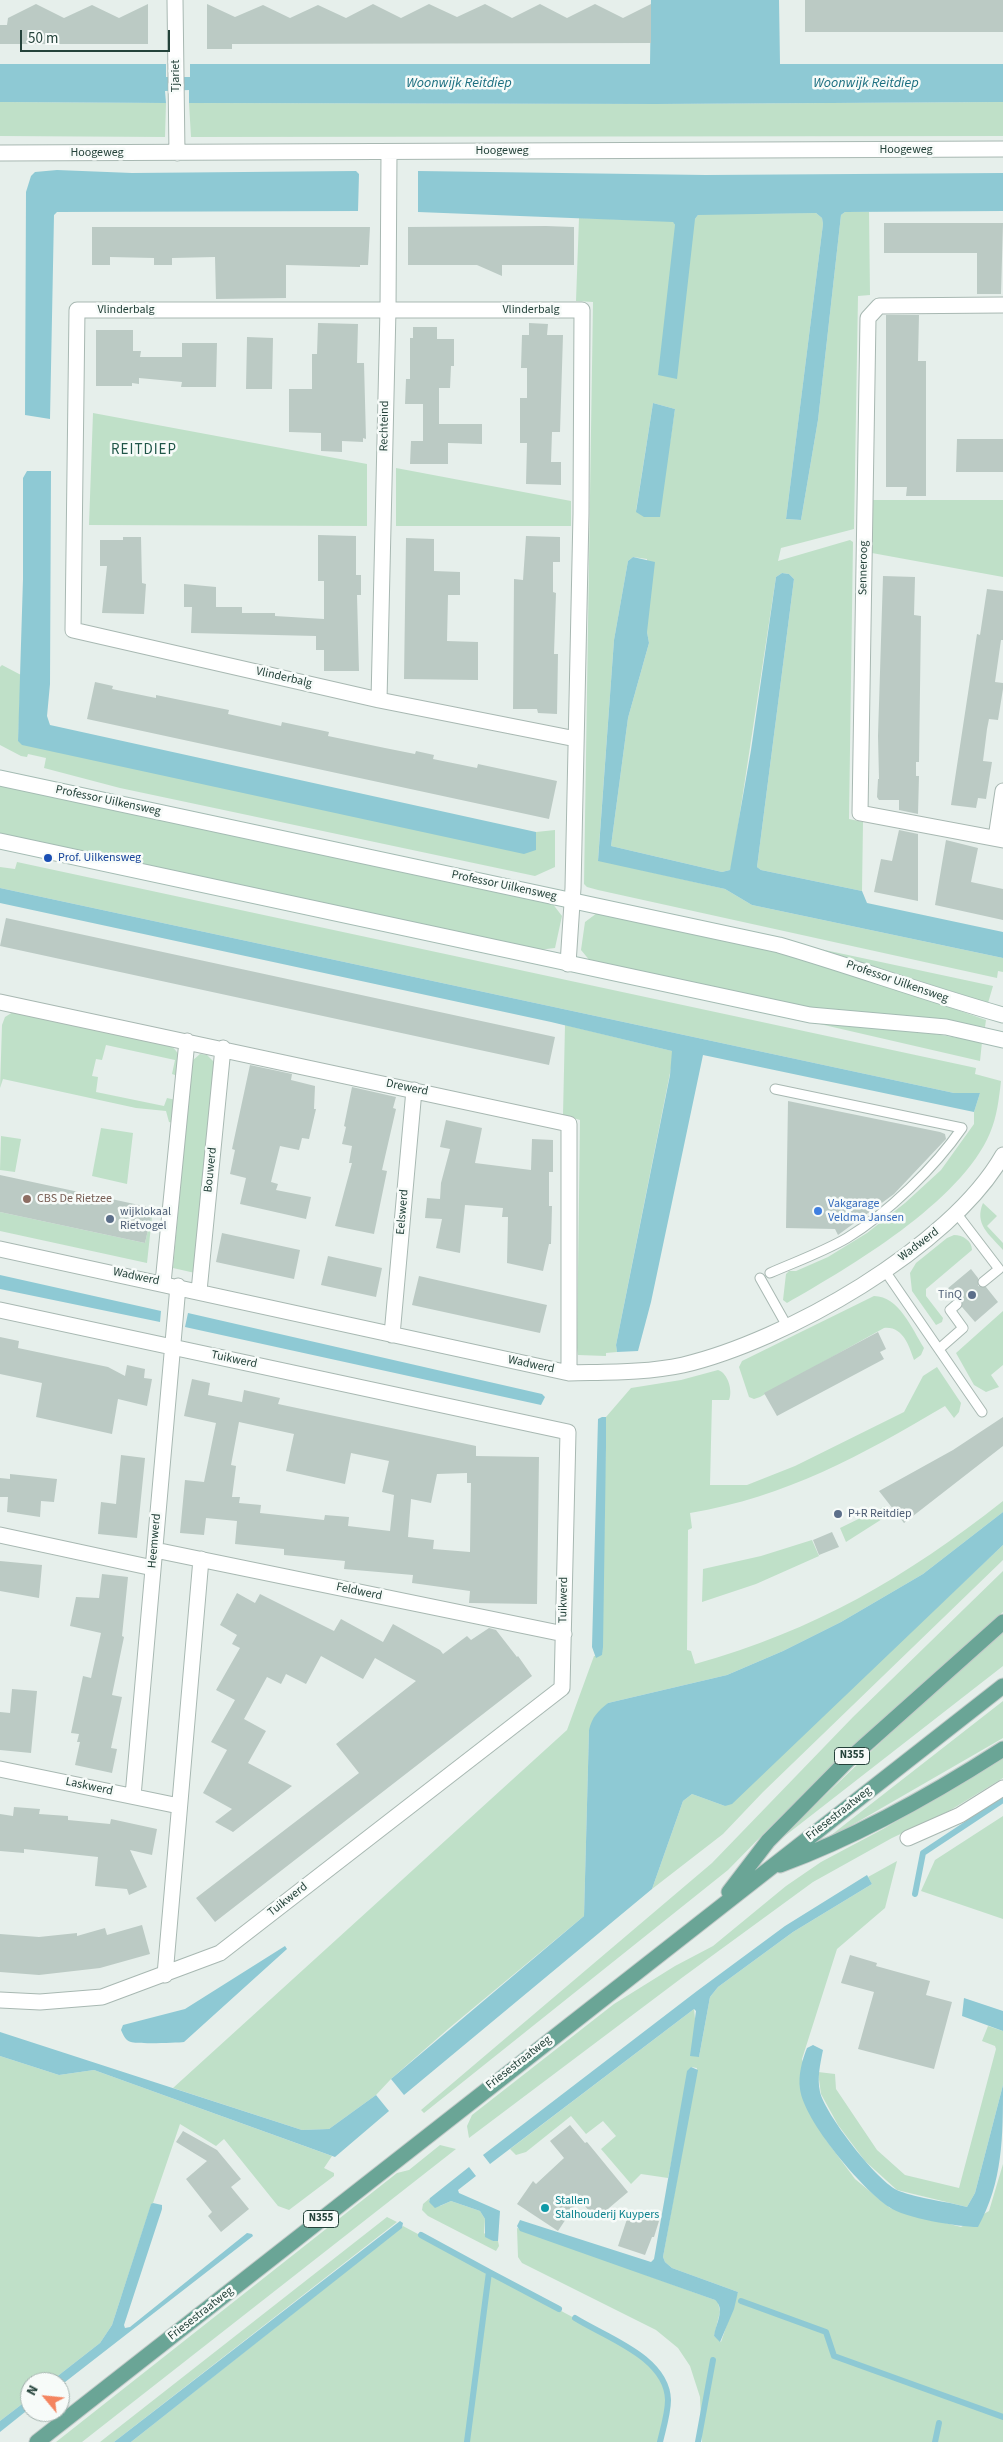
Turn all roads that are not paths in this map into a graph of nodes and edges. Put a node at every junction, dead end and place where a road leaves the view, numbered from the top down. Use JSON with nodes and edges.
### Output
{"nodes":[{"id":1,"x":175,"y":0,"type":"edge"},
{"id":2,"x":1003,"y":149,"type":"edge"},
{"id":3,"x":388,"y":152,"type":"junction"},
{"id":4,"x":0,"y":153,"type":"edge"},
{"id":5,"x":177,"y":153,"type":"junction"},
{"id":6,"x":1003,"y":304,"type":"edge"},
{"id":7,"x":388,"y":309,"type":"junction"},
{"id":8,"x":379,"y":700,"type":"junction"},
{"id":9,"x":576,"y":738,"type":"junction"},
{"id":10,"x":0,"y":778,"type":"edge"},
{"id":11,"x":1003,"y":791,"type":"edge"},
{"id":12,"x":999,"y":839,"type":"edge"},
{"id":13,"x":0,"y":841,"type":"edge"},
{"id":14,"x":572,"y":900,"type":"junction"},
{"id":15,"x":568,"y":964,"type":"junction"},
{"id":16,"x":0,"y":1002,"type":"edge"},
{"id":17,"x":1003,"y":1015,"type":"edge"},
{"id":18,"x":1003,"y":1040,"type":"edge"},
{"id":19,"x":187,"y":1041,"type":"junction"},
{"id":20,"x":222,"y":1048,"type":"junction"},
{"id":21,"x":775,"y":1088,"type":"dead end"},
{"id":22,"x":414,"y":1090,"type":"junction"},
{"id":23,"x":1003,"y":1155,"type":"edge"},
{"id":24,"x":957,"y":1214,"type":"junction"},
{"id":25,"x":0,"y":1249,"type":"edge"},
{"id":26,"x":885,"y":1270,"type":"junction"},
{"id":27,"x":770,"y":1273,"type":"dead end"},
{"id":28,"x":760,"y":1278,"type":"dead end"},
{"id":29,"x":984,"y":1282,"type":"dead end"},
{"id":30,"x":163,"y":1283,"type":"junction"},
{"id":31,"x":178,"y":1286,"type":"junction"},
{"id":32,"x":199,"y":1291,"type":"junction"},
{"id":33,"x":957,"y":1304,"type":"dead end"},
{"id":34,"x":0,"y":1310,"type":"edge"},
{"id":35,"x":787,"y":1326,"type":"junction"},
{"id":36,"x":392,"y":1335,"type":"junction"},
{"id":37,"x":173,"y":1347,"type":"junction"},
{"id":38,"x":939,"y":1349,"type":"junction"},
{"id":39,"x":569,"y":1373,"type":"junction"},
{"id":40,"x":982,"y":1412,"type":"dead end"},
{"id":41,"x":0,"y":1535,"type":"edge"},
{"id":42,"x":155,"y":1550,"type":"junction"},
{"id":43,"x":201,"y":1559,"type":"junction"},
{"id":44,"x":153,"y":1568,"type":"junction"},
{"id":45,"x":1003,"y":1622,"type":"edge"},
{"id":46,"x":564,"y":1634,"type":"junction"},
{"id":47,"x":1003,"y":1686,"type":"edge"},
{"id":48,"x":1003,"y":1749,"type":"edge"},
{"id":49,"x":0,"y":1769,"type":"edge"},
{"id":50,"x":1003,"y":1788,"type":"edge"},
{"id":51,"x":133,"y":1796,"type":"junction"},
{"id":52,"x":179,"y":1806,"type":"junction"},
{"id":53,"x":908,"y":1838,"type":"dead end"},
{"id":54,"x":767,"y":1870,"type":"junction"},
{"id":55,"x":717,"y":1907,"type":"junction"},
{"id":56,"x":164,"y":1975,"type":"junction"},
{"id":57,"x":0,"y":2000,"type":"edge"},
{"id":58,"x":37,"y":2442,"type":"edge"}],
"edges":[{"from":1,"to":5,"type":"street","name":"Tjariet"},
{"from":2,"to":3,"type":"street","name":"Hoogeweg"},
{"from":3,"to":5,"type":"street","name":"Hoogeweg"},
{"from":3,"to":7,"type":"street","name":"Rechteind"},
{"from":4,"to":5,"type":"street","name":"Hoogeweg"},
{"from":6,"to":12,"type":"street","name":"Senneroog"},
{"from":7,"to":8,"type":"street","name":"Rechteind"},
{"from":7,"to":8,"type":"street","name":"Vlinderbalg"},
{"from":7,"to":9,"type":"street","name":"Vlinderbalg"},
{"from":8,"to":9,"type":"street","name":"Vlinderbalg"},
{"from":9,"to":14,"type":"street","name":"Vlinderbalg"},
{"from":10,"to":14,"type":"street","name":"Professor Uilkensweg"},
{"from":11,"to":12,"type":"street"},
{"from":13,"to":15,"type":"street"},
{"from":14,"to":15,"type":"street","name":"Vlinderbalg"},
{"from":14,"to":17,"type":"street","name":"Professor Uilkensweg"},
{"from":15,"to":18,"type":"street"},
{"from":16,"to":19,"type":"street","name":"Drewerd"},
{"from":19,"to":20,"type":"street","name":"Drewerd"},
{"from":19,"to":30,"type":"street"},
{"from":20,"to":22,"type":"street","name":"Drewerd"},
{"from":20,"to":32,"type":"street","name":"Bouwerd"},
{"from":21,"to":27,"type":"lane"},
{"from":22,"to":36,"type":"street","name":"Eelswerd"},
{"from":22,"to":39,"type":"street","name":"Drewerd"},
{"from":23,"to":24,"type":"street","name":"Wadwerd"},
{"from":24,"to":26,"type":"street","name":"Wadwerd"},
{"from":24,"to":29,"type":"lane"},
{"from":25,"to":30,"type":"street","name":"Wadwerd"},
{"from":26,"to":35,"type":"street","name":"Wadwerd"},
{"from":26,"to":38,"type":"lane"},
{"from":28,"to":35,"type":"lane"},
{"from":30,"to":31,"type":"street","name":"Wadwerd"},
{"from":31,"to":32,"type":"street","name":"Wadwerd"},
{"from":31,"to":37,"type":"street","name":"Heemwerd"},
{"from":32,"to":36,"type":"street","name":"Wadwerd"},
{"from":33,"to":38,"type":"lane"},
{"from":34,"to":37,"type":"street","name":"Tuikwerd"},
{"from":35,"to":39,"type":"street","name":"Wadwerd"},
{"from":36,"to":39,"type":"street","name":"Wadwerd"},
{"from":37,"to":42,"type":"street","name":"Heemwerd"},
{"from":37,"to":46,"type":"street","name":"Tuikwerd"},
{"from":38,"to":40,"type":"lane"},
{"from":41,"to":44,"type":"street"},
{"from":42,"to":43,"type":"street","name":"Feldwerd"},
{"from":42,"to":44,"type":"street","name":"Heemwerd"},
{"from":43,"to":46,"type":"street","name":"Feldwerd"},
{"from":43,"to":52,"type":"street"},
{"from":44,"to":51,"type":"street","name":"Heemwerd"},
{"from":45,"to":55,"type":"main road","number":"N355"},
{"from":46,"to":56,"type":"street","name":"Tuikwerd"},
{"from":47,"to":54,"type":"main road","name":"Friesestraatweg","number":"N355"},
{"from":48,"to":54,"type":"main road","number":"N355"},
{"from":49,"to":51,"type":"street","name":"Laskwerd"},
{"from":50,"to":53,"type":"street"},
{"from":51,"to":52,"type":"street","name":"Laskwerd"},
{"from":52,"to":56,"type":"street"},
{"from":54,"to":55,"type":"main road","name":"Friesestraatweg","number":"N355"},
{"from":55,"to":58,"type":"main road","name":"Friesestraatweg","number":"N355"},
{"from":56,"to":57,"type":"street","name":"Tuikwerd"}]}
